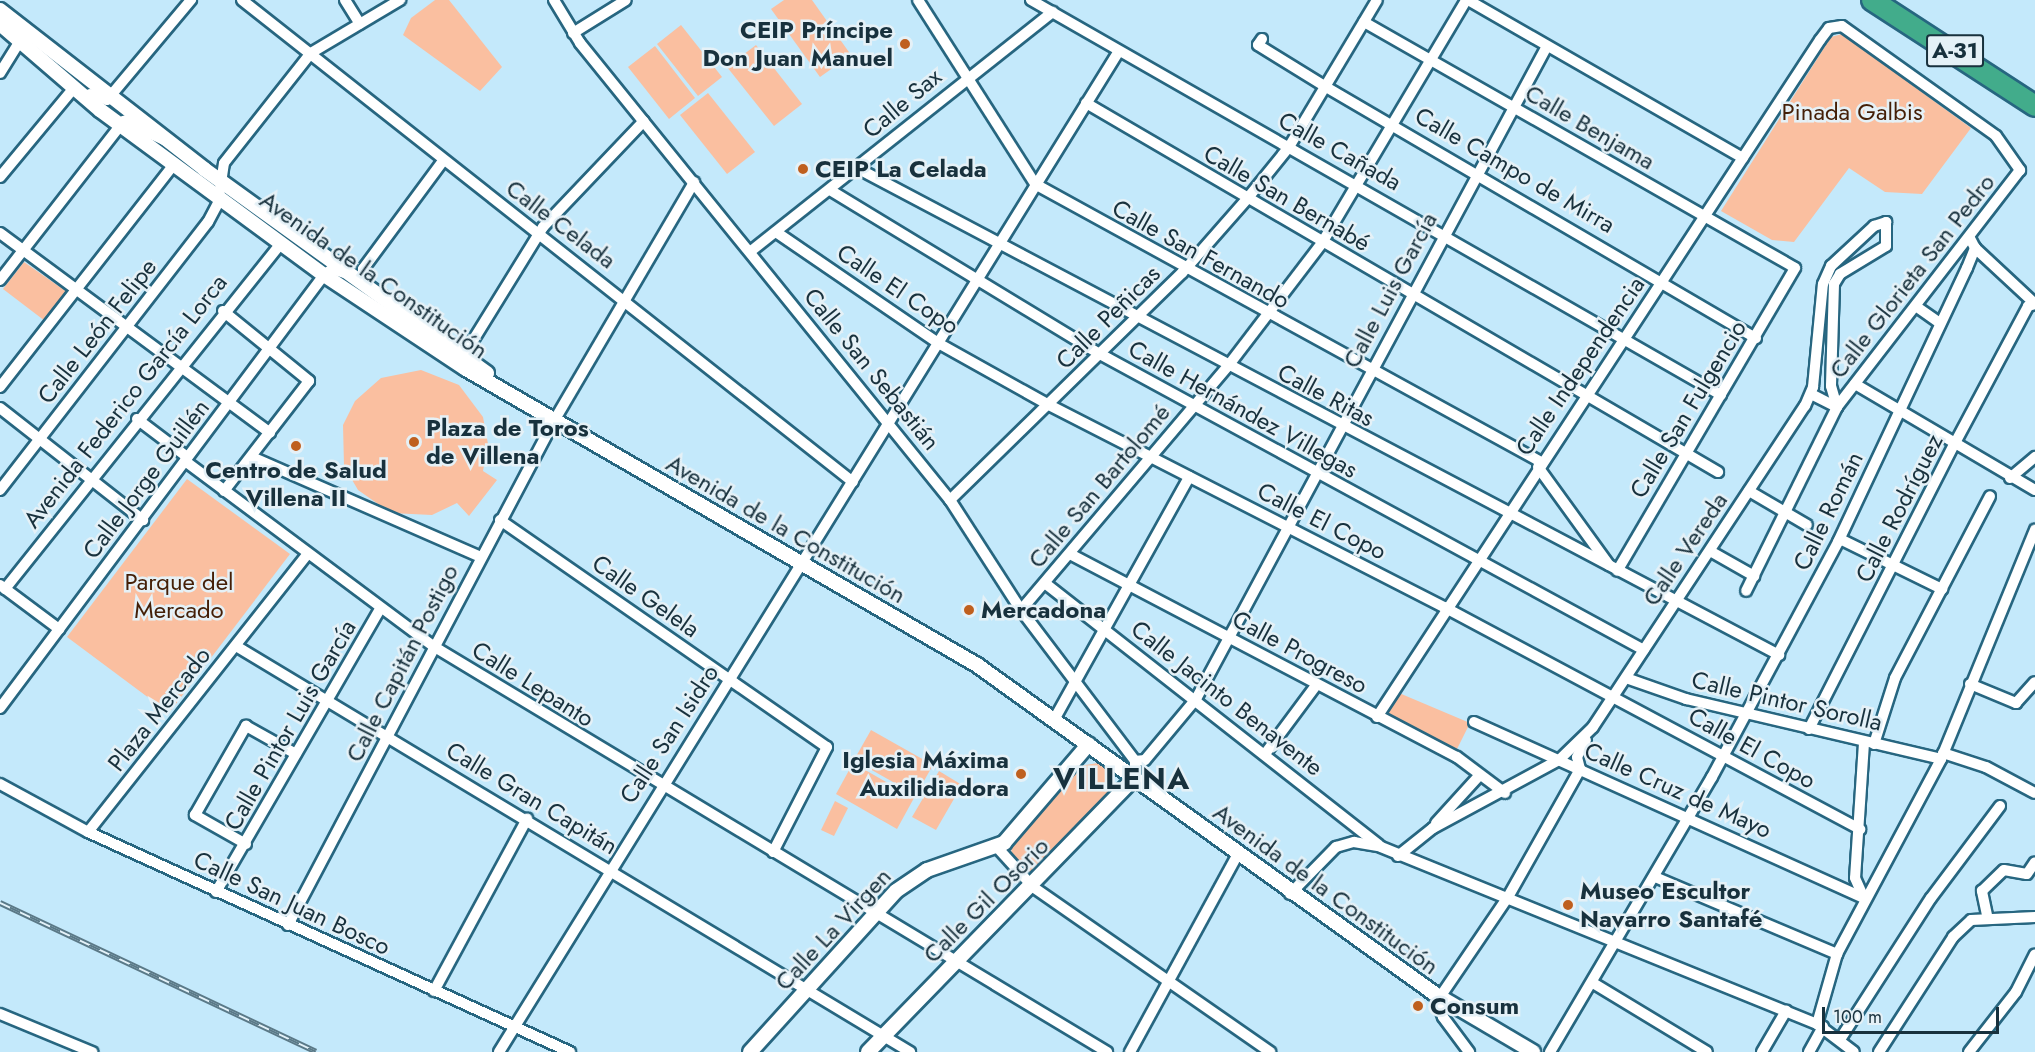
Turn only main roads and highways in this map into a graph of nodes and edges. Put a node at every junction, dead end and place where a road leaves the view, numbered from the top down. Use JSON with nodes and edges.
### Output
{"nodes":[{"id":1,"x":1872,"y":0,"type":"edge"},
{"id":2,"x":2035,"y":106,"type":"edge"}],
"edges":[{"from":1,"to":2,"type":"highway","number":"A-31"}]}
